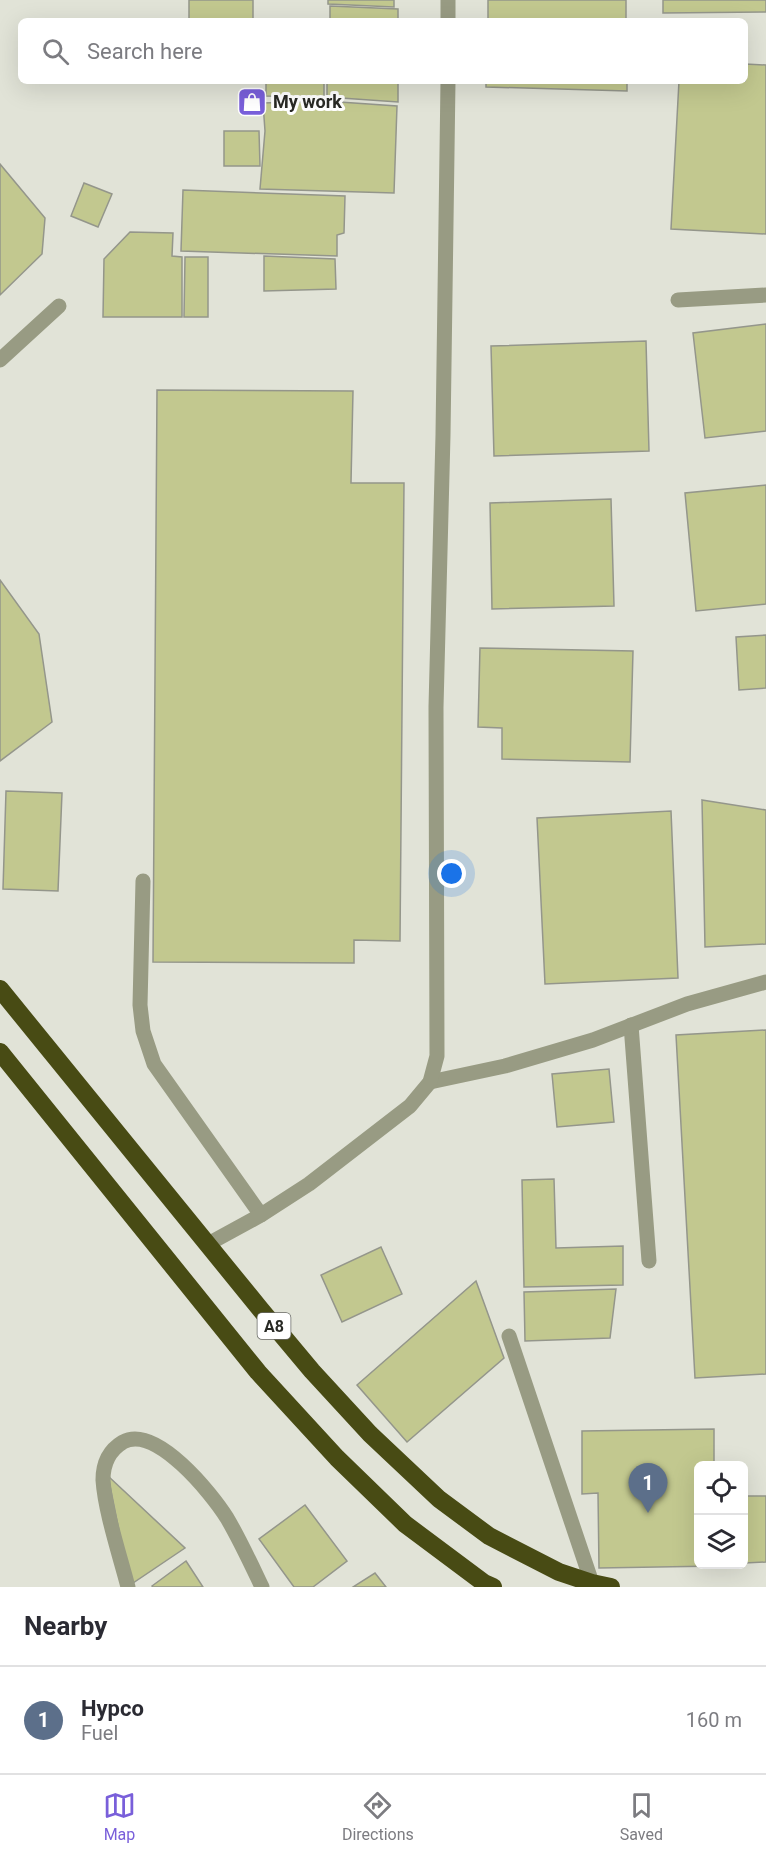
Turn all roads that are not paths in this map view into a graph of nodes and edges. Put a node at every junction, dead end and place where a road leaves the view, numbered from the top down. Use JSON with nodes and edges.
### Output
{"nodes":[{"id":1,"x":448,"y":0,"type":"edge"},
{"id":2,"x":448,"y":18,"type":"edge"},
{"id":3,"x":448,"y":84,"type":"edge"},
{"id":4,"x":766,"y":295,"type":"edge"},
{"id":5,"x":678,"y":300,"type":"dead end"},
{"id":6,"x":59,"y":306,"type":"dead end"},
{"id":7,"x":0,"y":360,"type":"edge"},
{"id":8,"x":143,"y":881,"type":"dead end"},
{"id":9,"x":766,"y":982,"type":"edge"},
{"id":10,"x":0,"y":989,"type":"edge"},
{"id":11,"x":632,"y":1025,"type":"junction"},
{"id":12,"x":0,"y":1052,"type":"edge"},
{"id":13,"x":430,"y":1082,"type":"junction"},
{"id":14,"x":261,"y":1215,"type":"junction"},
{"id":15,"x":208,"y":1244,"type":"junction"},
{"id":16,"x":649,"y":1261,"type":"dead end"},
{"id":17,"x":509,"y":1336,"type":"dead end"},
{"id":18,"x":592,"y":1583,"type":"junction"},
{"id":19,"x":485,"y":1586,"type":"edge"},
{"id":20,"x":128,"y":1587,"type":"edge"},
{"id":21,"x":262,"y":1587,"type":"edge"},
{"id":22,"x":611,"y":1587,"type":"edge"}],
"edges":[{"from":1,"to":2,"type":"street"},
{"from":3,"to":13,"type":"street"},
{"from":4,"to":5,"type":"street"},
{"from":6,"to":7,"type":"street"},
{"from":8,"to":14,"type":"street"},
{"from":9,"to":11,"type":"street"},
{"from":10,"to":15,"type":"highway","number":"A8"},
{"from":11,"to":13,"type":"street"},
{"from":11,"to":16,"type":"street"},
{"from":12,"to":19,"type":"highway","number":"A8"},
{"from":13,"to":14,"type":"street"},
{"from":14,"to":15,"type":"street"},
{"from":15,"to":18,"type":"highway","number":"A8"},
{"from":17,"to":18,"type":"street"},
{"from":18,"to":22,"type":"highway","number":"A8"},
{"from":20,"to":21,"type":"street"}]}
